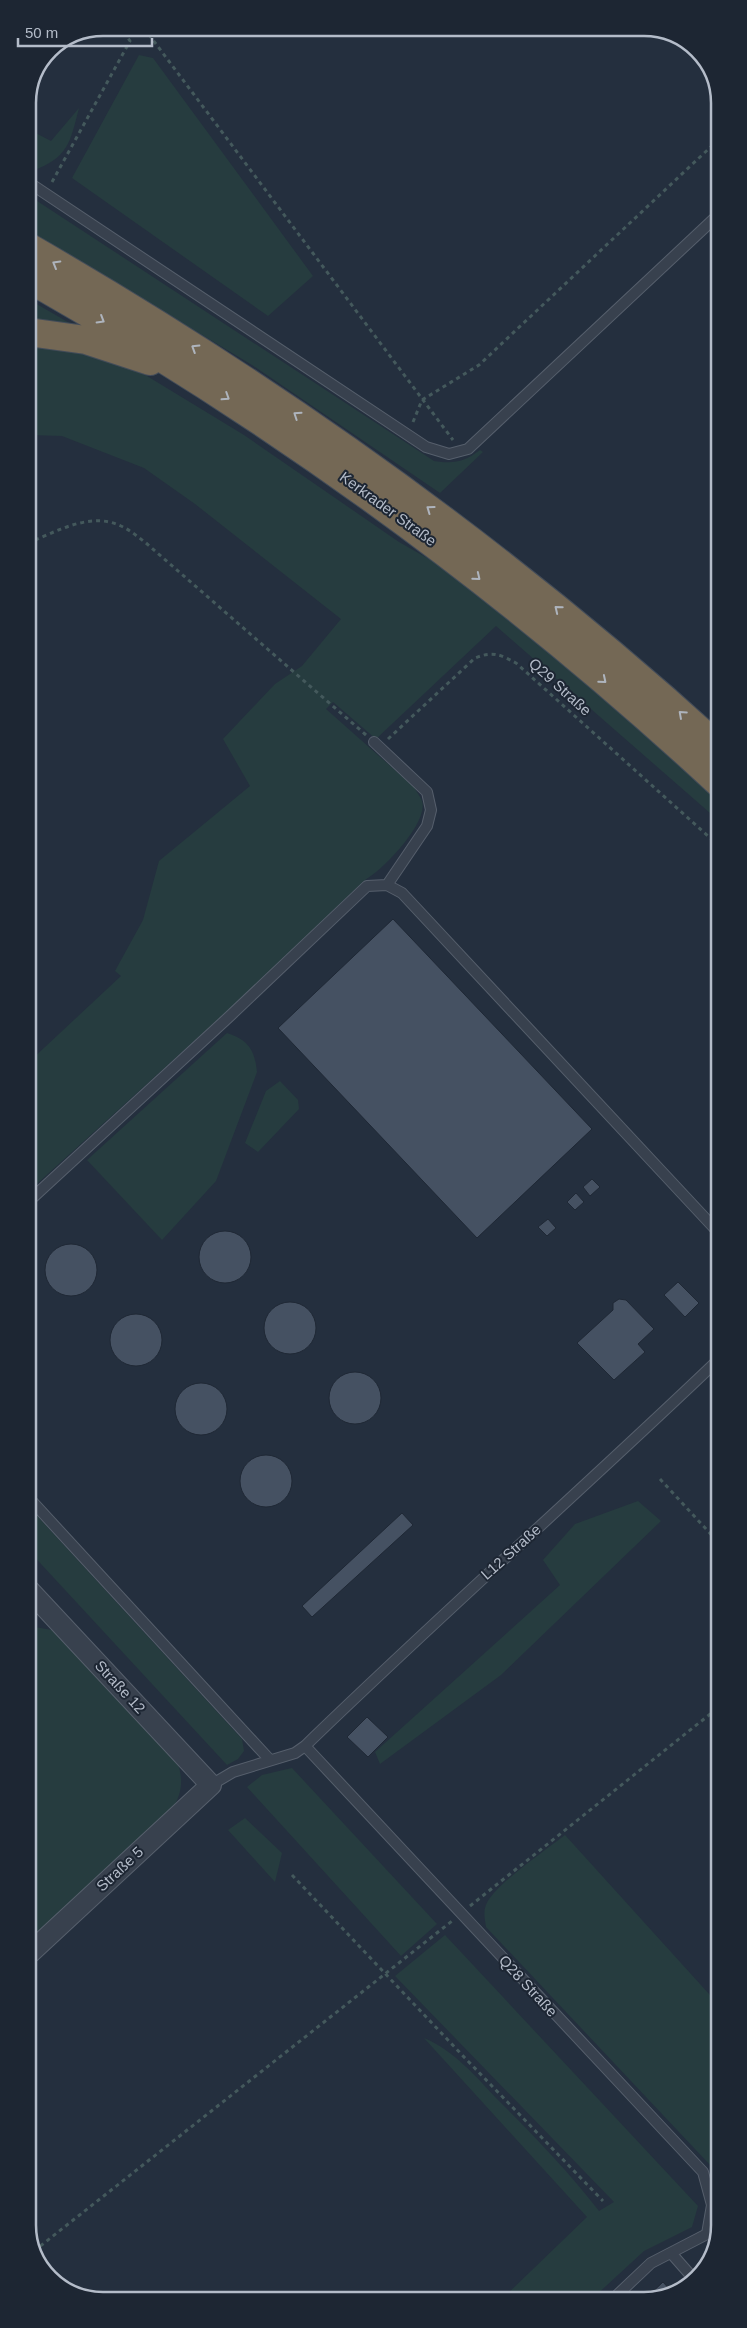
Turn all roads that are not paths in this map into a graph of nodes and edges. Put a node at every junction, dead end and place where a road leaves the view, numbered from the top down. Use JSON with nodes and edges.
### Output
{"nodes":[{"id":1,"x":36,"y":187,"type":"edge"},
{"id":2,"x":711,"y":222,"type":"edge"},
{"id":3,"x":36,"y":253,"type":"edge"},
{"id":4,"x":36,"y":283,"type":"edge"},
{"id":5,"x":36,"y":333,"type":"edge"},
{"id":6,"x":185,"y":371,"type":"junction"},
{"id":7,"x":711,"y":741,"type":"edge"},
{"id":8,"x":377,"y":744,"type":"road end"},
{"id":9,"x":711,"y":776,"type":"edge"},
{"id":10,"x":387,"y":885,"type":"junction"},
{"id":11,"x":36,"y":1195,"type":"edge"},
{"id":12,"x":711,"y":1224,"type":"edge"},
{"id":13,"x":711,"y":1367,"type":"edge"},
{"id":14,"x":36,"y":1506,"type":"edge"},
{"id":15,"x":36,"y":1600,"type":"edge"},
{"id":16,"x":305,"y":1746,"type":"junction"},
{"id":17,"x":270,"y":1760,"type":"junction"},
{"id":18,"x":211,"y":1786,"type":"junction"},
{"id":19,"x":36,"y":1947,"type":"edge"},
{"id":20,"x":711,"y":2201,"type":"edge"},
{"id":21,"x":709,"y":2238,"type":"edge"},
{"id":22,"x":671,"y":2253,"type":"junction"},
{"id":23,"x":689,"y":2274,"type":"edge"},
{"id":24,"x":620,"y":2292,"type":"edge"}],
"edges":[{"from":1,"to":2,"type":"lane"},
{"from":7,"to":3,"type":"highway","name":"Kerkrader Straße","one_way":true},
{"from":4,"to":6,"type":"highway","name":"Kerkrader Straße","one_way":true},
{"from":5,"to":6,"type":"highway"},
{"from":6,"to":9,"type":"highway","name":"Kerkrader Straße","one_way":true},
{"from":8,"to":10,"type":"lane"},
{"from":10,"to":11,"type":"lane"},
{"from":10,"to":12,"type":"lane"},
{"from":13,"to":16,"type":"lane","name":"L12 Straße"},
{"from":14,"to":17,"type":"lane"},
{"from":15,"to":18,"type":"street","name":"Straße 12"},
{"from":16,"to":17,"type":"lane","name":"L12 Straße"},
{"from":16,"to":20,"type":"lane","name":"Q28 Straße"},
{"from":17,"to":18,"type":"lane","name":"L12 Straße"},
{"from":18,"to":19,"type":"street","name":"Straße 5"},
{"from":21,"to":22,"type":"lane"},
{"from":22,"to":23,"type":"lane"},
{"from":22,"to":24,"type":"lane"}]}
